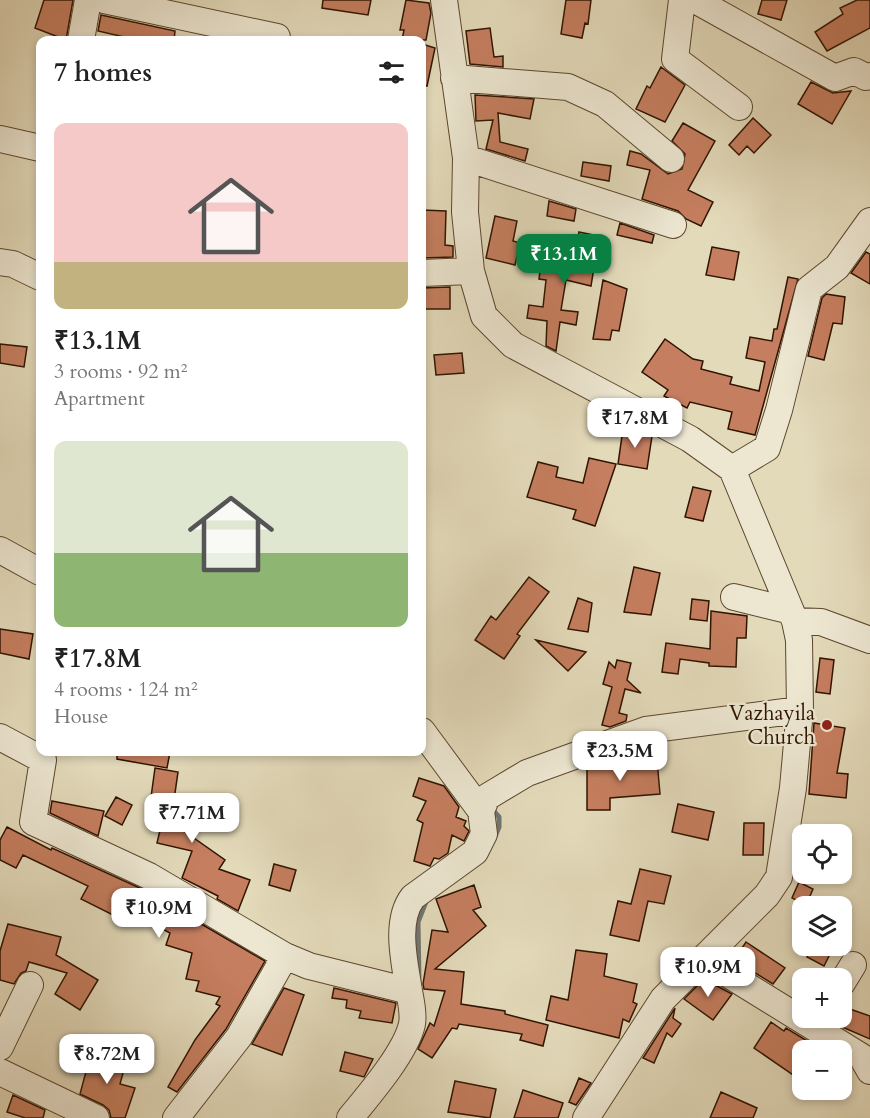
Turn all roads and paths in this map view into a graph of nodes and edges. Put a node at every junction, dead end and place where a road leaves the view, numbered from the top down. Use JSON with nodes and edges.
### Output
{"nodes":[{"id":1,"x":88,"y":0,"type":"edge"},
{"id":2,"x":104,"y":0,"type":"edge"},
{"id":3,"x":444,"y":0,"type":"edge"},
{"id":4,"x":682,"y":0,"type":"edge"},
{"id":5,"x":695,"y":0,"type":"edge"},
{"id":6,"x":82,"y":36,"type":"edge"},
{"id":7,"x":273,"y":36,"type":"edge"},
{"id":8,"x":870,"y":76,"type":"edge"},
{"id":9,"x":454,"y":78,"type":"junction"},
{"id":10,"x":739,"y":107,"type":"dead end"},
{"id":11,"x":0,"y":140,"type":"edge"},
{"id":12,"x":36,"y":147,"type":"edge"},
{"id":13,"x":466,"y":158,"type":"junction"},
{"id":14,"x":670,"y":159,"type":"dead end"},
{"id":15,"x":870,"y":221,"type":"edge"},
{"id":16,"x":673,"y":225,"type":"dead end"},
{"id":17,"x":0,"y":262,"type":"edge"},
{"id":18,"x":471,"y":271,"type":"junction"},
{"id":19,"x":426,"y":273,"type":"edge"},
{"id":20,"x":36,"y":275,"type":"edge"},
{"id":21,"x":732,"y":470,"type":"junction"},
{"id":22,"x":0,"y":550,"type":"edge"},
{"id":23,"x":36,"y":570,"type":"edge"},
{"id":24,"x":734,"y":597,"type":"dead end"},
{"id":25,"x":793,"y":616,"type":"junction"},
{"id":26,"x":870,"y":640,"type":"edge"},
{"id":27,"x":800,"y":710,"type":"junction"},
{"id":28,"x":426,"y":736,"type":"edge"},
{"id":29,"x":0,"y":737,"type":"edge"},
{"id":30,"x":36,"y":752,"type":"edge"},
{"id":31,"x":45,"y":756,"type":"edge"},
{"id":32,"x":483,"y":805,"type":"junction"},
{"id":33,"x":285,"y":956,"type":"junction"},
{"id":34,"x":705,"y":960,"type":"junction"},
{"id":35,"x":30,"y":985,"type":"dead end"},
{"id":36,"x":410,"y":991,"type":"junction"},
{"id":37,"x":792,"y":1008,"type":"edge"},
{"id":38,"x":824,"y":1028,"type":"edge"},
{"id":39,"x":0,"y":1047,"type":"edge"},
{"id":40,"x":866,"y":1064,"type":"edge"},
{"id":41,"x":0,"y":1072,"type":"edge"},
{"id":42,"x":96,"y":1118,"type":"edge"},
{"id":43,"x":176,"y":1118,"type":"edge"},
{"id":44,"x":351,"y":1118,"type":"edge"},
{"id":45,"x":586,"y":1118,"type":"edge"}],
"edges":[{"from":1,"to":6,"type":"street"},
{"from":2,"to":7,"type":"street"},
{"from":3,"to":9,"type":"street"},
{"from":4,"to":10,"type":"street"},
{"from":5,"to":8,"type":"street"},
{"from":9,"to":13,"type":"street"},
{"from":9,"to":14,"type":"street"},
{"from":11,"to":12,"type":"street"},
{"from":13,"to":16,"type":"street"},
{"from":13,"to":18,"type":"street"},
{"from":15,"to":21,"type":"street"},
{"from":17,"to":20,"type":"street"},
{"from":18,"to":19,"type":"street"},
{"from":18,"to":21,"type":"street"},
{"from":21,"to":25,"type":"street"},
{"from":22,"to":23,"type":"street"},
{"from":24,"to":25,"type":"street"},
{"from":25,"to":26,"type":"street"},
{"from":25,"to":27,"type":"street"},
{"from":27,"to":32,"type":"street"},
{"from":27,"to":34,"type":"street"},
{"from":28,"to":32,"type":"street"},
{"from":29,"to":30,"type":"street"},
{"from":31,"to":33,"type":"street"},
{"from":32,"to":36,"type":"street"},
{"from":33,"to":36,"type":"street"},
{"from":33,"to":43,"type":"street"},
{"from":34,"to":37,"type":"street"},
{"from":34,"to":45,"type":"street"},
{"from":35,"to":39,"type":"street"},
{"from":36,"to":44,"type":"street"},
{"from":38,"to":40,"type":"street"},
{"from":41,"to":42,"type":"street"}]}
